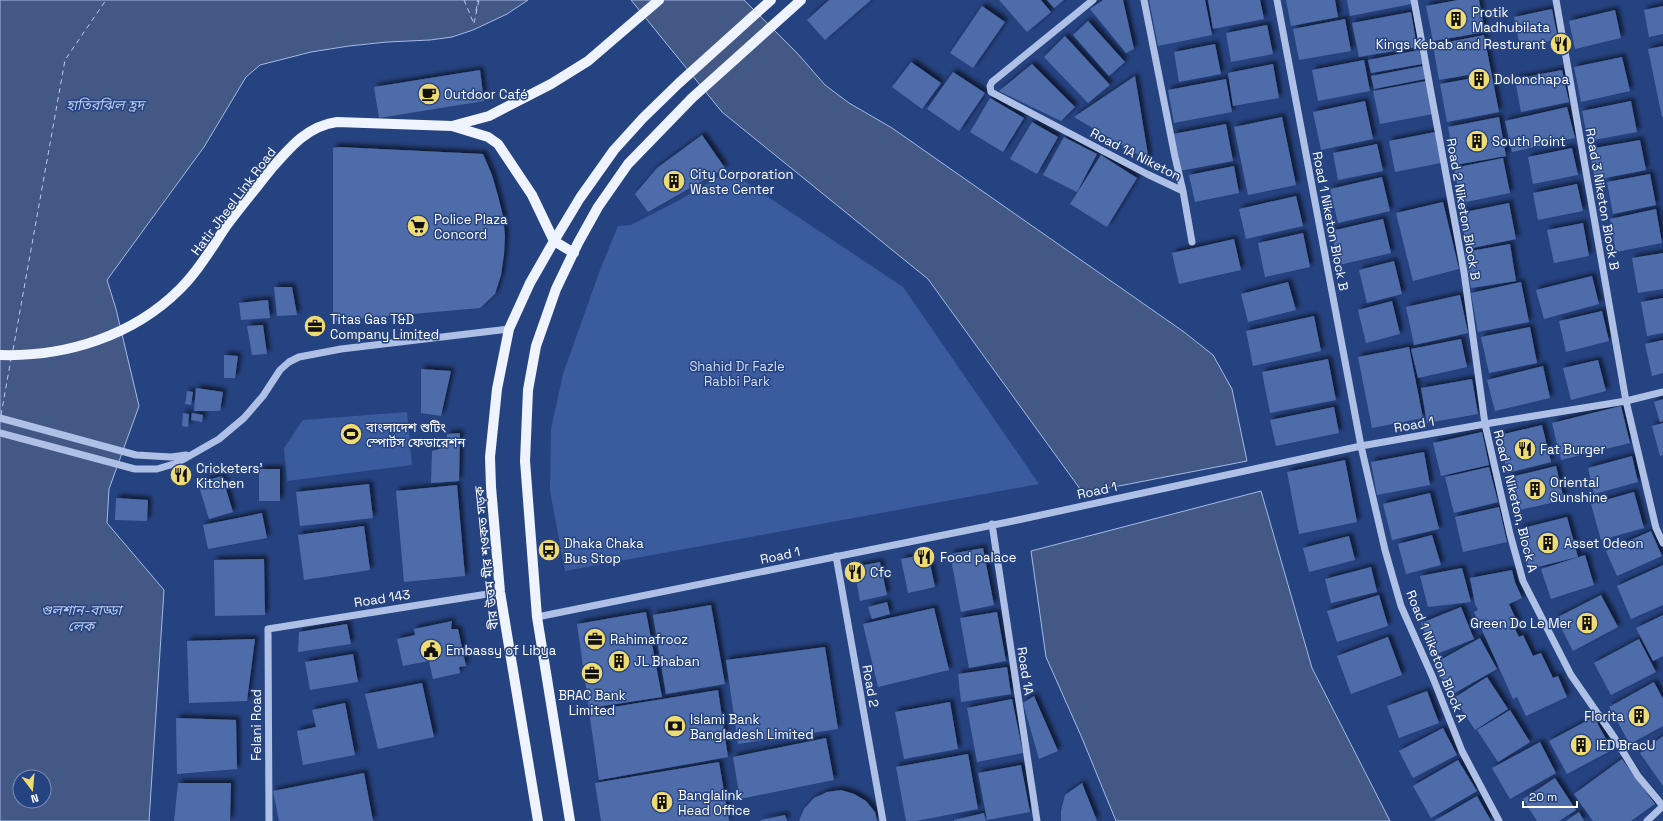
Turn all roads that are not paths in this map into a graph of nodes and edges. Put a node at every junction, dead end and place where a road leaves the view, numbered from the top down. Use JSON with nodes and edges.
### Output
{"nodes":[{"id":1,"x":659,"y":0,"type":"edge"},
{"id":2,"x":771,"y":0,"type":"edge"},
{"id":3,"x":1093,"y":0,"type":"edge"},
{"id":4,"x":1144,"y":0,"type":"edge"},
{"id":5,"x":1277,"y":0,"type":"edge"},
{"id":6,"x":1414,"y":0,"type":"edge"},
{"id":7,"x":1556,"y":0,"type":"edge"},
{"id":8,"x":798,"y":3,"type":"edge"},
{"id":9,"x":452,"y":126,"type":"junction"},
{"id":10,"x":1184,"y":191,"type":"junction"},
{"id":11,"x":554,"y":241,"type":"junction"},
{"id":12,"x":1192,"y":242,"type":"dead end"},
{"id":13,"x":574,"y":253,"type":"junction"},
{"id":14,"x":509,"y":329,"type":"junction"},
{"id":15,"x":0,"y":355,"type":"edge"},
{"id":16,"x":1663,"y":392,"type":"edge"},
{"id":17,"x":1626,"y":401,"type":"junction"},
{"id":18,"x":0,"y":418,"type":"edge"},
{"id":19,"x":1485,"y":424,"type":"junction"},
{"id":20,"x":0,"y":433,"type":"edge"},
{"id":21,"x":1361,"y":446,"type":"junction"},
{"id":22,"x":191,"y":454,"type":"junction"},
{"id":23,"x":992,"y":524,"type":"junction"},
{"id":24,"x":1663,"y":543,"type":"edge"},
{"id":25,"x":836,"y":556,"type":"junction"},
{"id":26,"x":500,"y":592,"type":"junction"},
{"id":27,"x":537,"y":617,"type":"junction"},
{"id":28,"x":268,"y":629,"type":"joint"},
{"id":29,"x":1663,"y":806,"type":"edge"},
{"id":30,"x":269,"y":821,"type":"edge"},
{"id":31,"x":538,"y":821,"type":"edge"},
{"id":32,"x":570,"y":821,"type":"edge"},
{"id":33,"x":883,"y":821,"type":"edge"},
{"id":34,"x":1037,"y":821,"type":"edge"},
{"id":35,"x":1498,"y":821,"type":"edge"},
{"id":36,"x":1647,"y":821,"type":"edge"}],
"edges":[{"from":1,"to":9,"type":"main road","name":"Hatir Jheel Link Road"},
{"from":2,"to":11,"type":"main road","name":"বীর উত্তম মীর শওকত সড়ক"},
{"from":3,"to":10,"type":"street","name":"Road 1A Niketon"},
{"from":4,"to":10,"type":"street","name":"Road 1A Niketon"},
{"from":5,"to":21,"type":"street","name":"Road 1 Niketon Block B"},
{"from":6,"to":19,"type":"street","name":"Road 2 Niketon Block B"},
{"from":7,"to":17,"type":"street","name":"Road 3 Niketon Block B"},
{"from":8,"to":13,"type":"main road"},
{"from":9,"to":11,"type":"main road"},
{"from":9,"to":15,"type":"main road","name":"Hatir Jheel Link Road"},
{"from":10,"to":12,"type":"street"},
{"from":11,"to":13,"type":"main road"},
{"from":11,"to":14,"type":"main road","name":"বীর উত্তম মীর শওকত সড়ক"},
{"from":13,"to":27,"type":"main road"},
{"from":14,"to":22,"type":"street"},
{"from":14,"to":26,"type":"main road","name":"বীর উত্তম মীর শওকত সড়ক"},
{"from":16,"to":17,"type":"street","name":"Road 1"},
{"from":17,"to":19,"type":"street","name":"Road 1"},
{"from":17,"to":24,"type":"street","name":"Road 3 Niketon Block B"},
{"from":18,"to":22,"type":"street"},
{"from":19,"to":21,"type":"street","name":"Road 1"},
{"from":19,"to":29,"type":"street","name":"Road 2 Niketon, Block A"},
{"from":20,"to":22,"type":"street"},
{"from":21,"to":23,"type":"street","name":"Road 1"},
{"from":21,"to":35,"type":"street","name":"Road 1 Niketon Block A"},
{"from":23,"to":25,"type":"street","name":"Road 1"},
{"from":23,"to":34,"type":"street","name":"Road 1A"},
{"from":25,"to":27,"type":"street","name":"Road 1"},
{"from":25,"to":33,"type":"street","name":"Road 2"},
{"from":26,"to":28,"type":"street","name":"Road 143"},
{"from":26,"to":31,"type":"main road","name":"বীর উত্তম মীর শওকত সড়ক"},
{"from":27,"to":32,"type":"main road"},
{"from":28,"to":30,"type":"street","name":"Felani Road"},
{"from":29,"to":36,"type":"street"}]}
